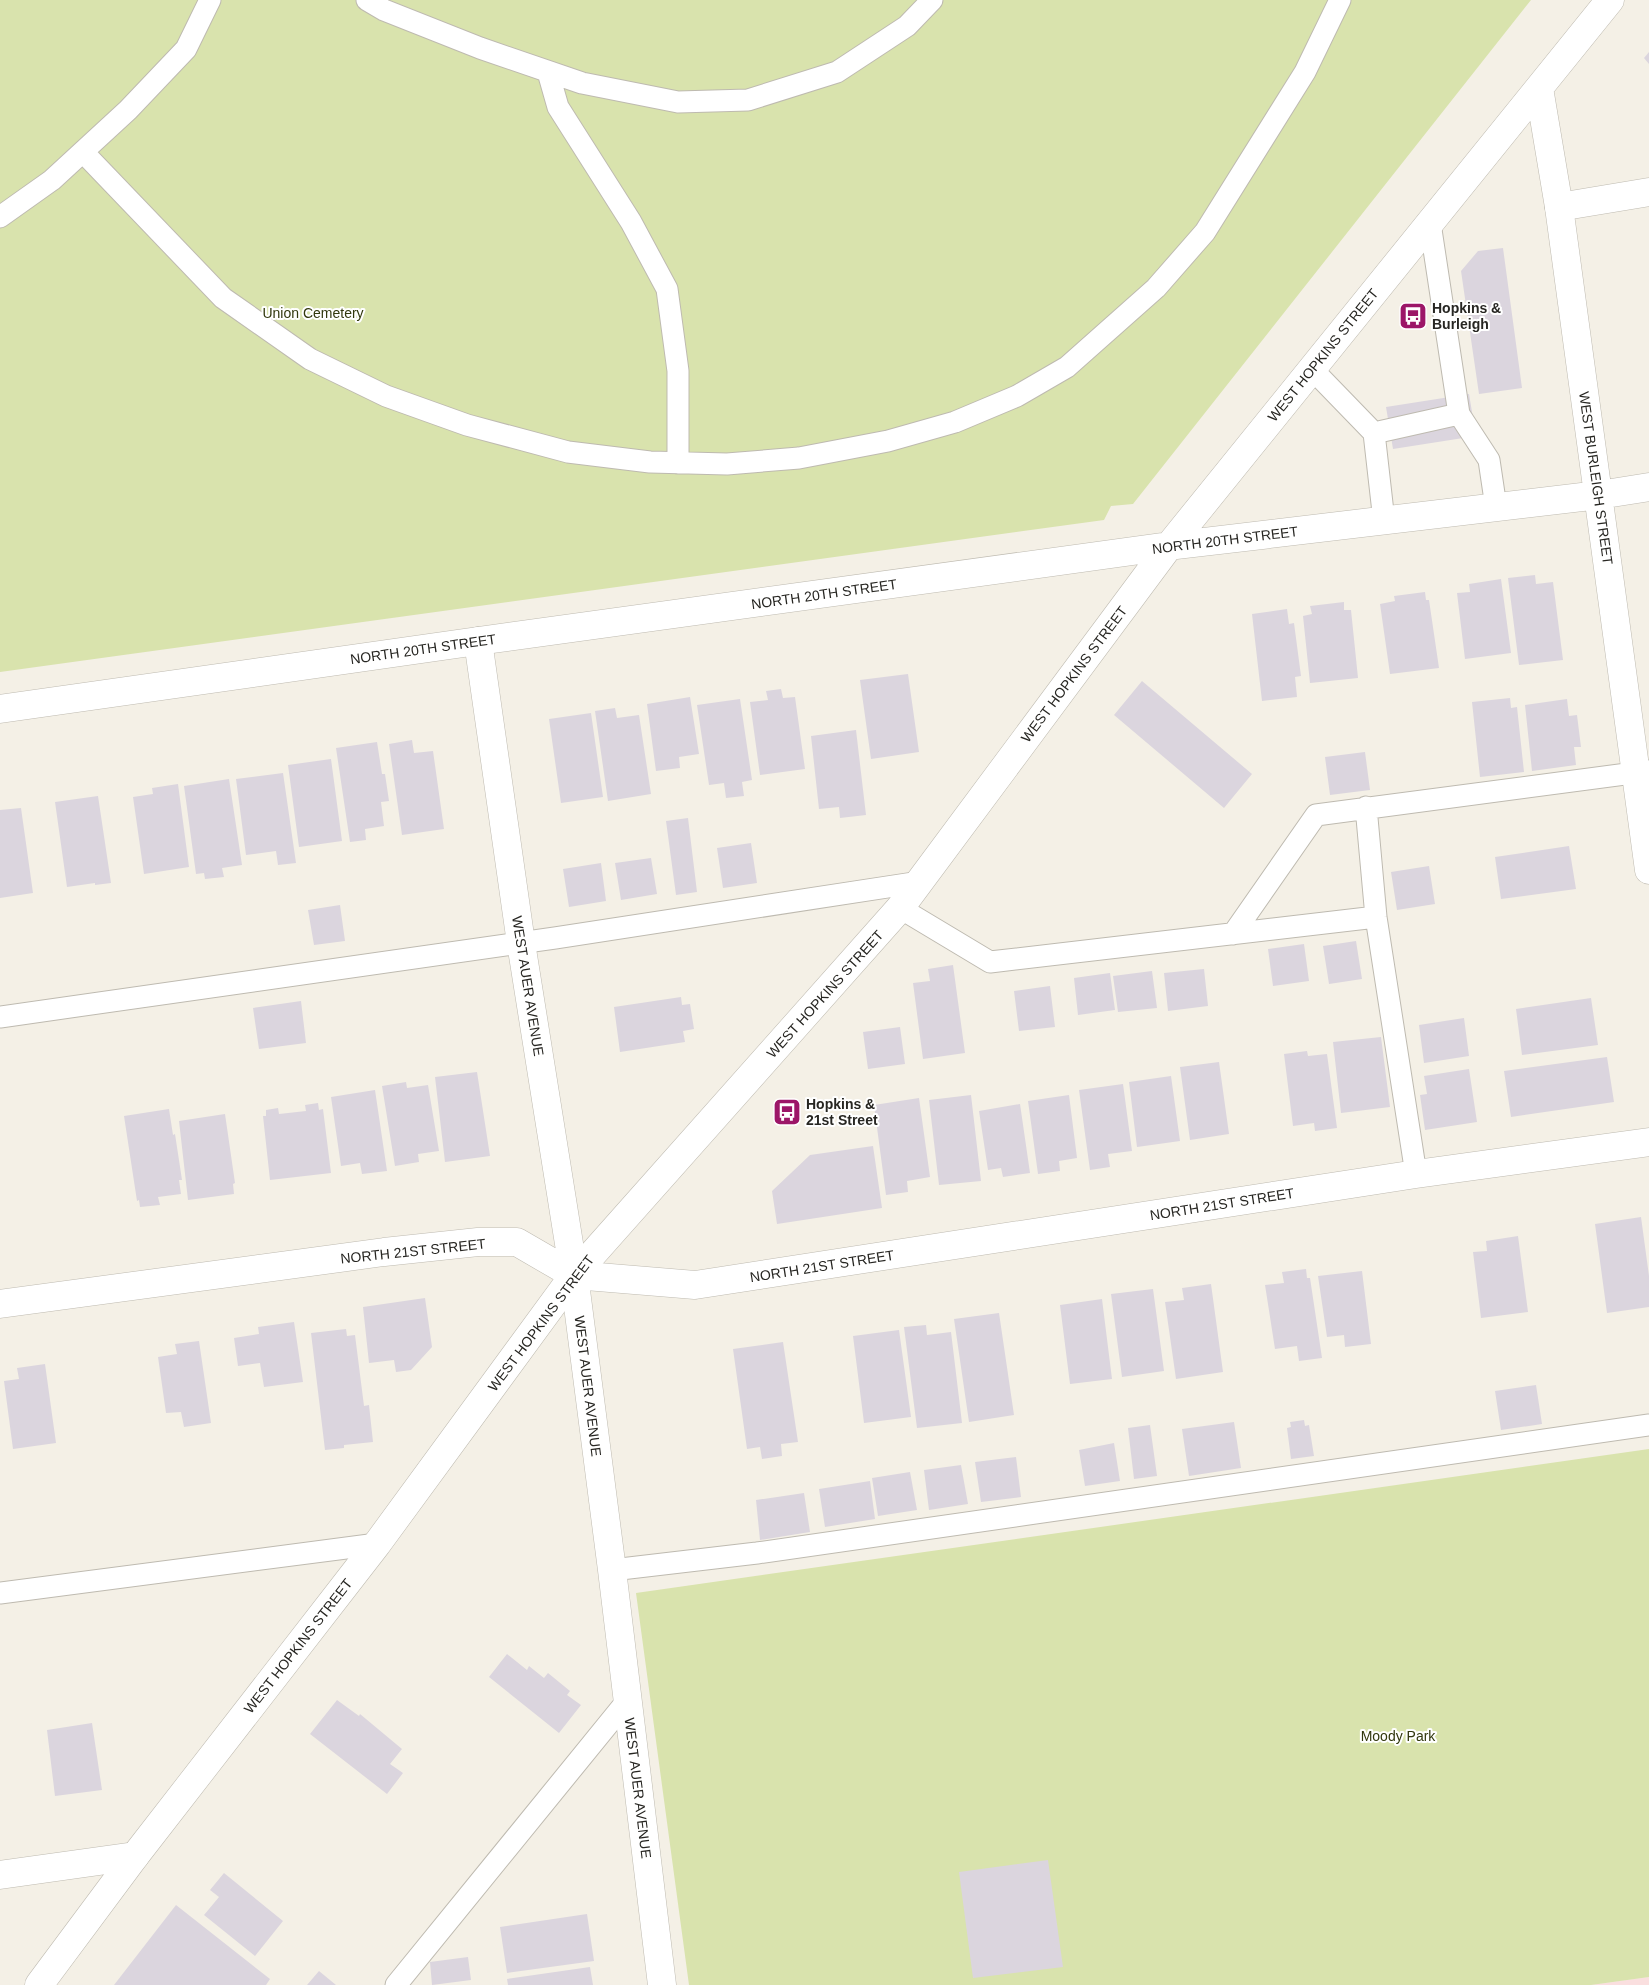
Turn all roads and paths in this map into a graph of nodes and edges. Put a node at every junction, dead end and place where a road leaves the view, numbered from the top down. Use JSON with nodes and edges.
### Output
{"nodes":[{"id":1,"x":210,"y":0,"type":"edge"},
{"id":2,"x":367,"y":0,"type":"edge"},
{"id":3,"x":932,"y":0,"type":"edge"},
{"id":4,"x":1340,"y":0,"type":"edge"},
{"id":5,"x":1610,"y":0,"type":"edge"},
{"id":6,"x":548,"y":72,"type":"junction"},
{"id":7,"x":1539,"y":88,"type":"junction"},
{"id":8,"x":83,"y":152,"type":"junction"},
{"id":9,"x":1649,"y":192,"type":"edge"},
{"id":10,"x":1559,"y":207,"type":"junction"},
{"id":11,"x":0,"y":217,"type":"edge"},
{"id":12,"x":1430,"y":223,"type":"junction"},
{"id":13,"x":1312,"y":369,"type":"junction"},
{"id":14,"x":1459,"y":414,"type":"junction"},
{"id":15,"x":1374,"y":433,"type":"junction"},
{"id":16,"x":678,"y":463,"type":"junction"},
{"id":17,"x":1649,"y":487,"type":"edge"},
{"id":18,"x":1599,"y":495,"type":"junction"},
{"id":19,"x":1496,"y":507,"type":"junction"},
{"id":20,"x":1384,"y":521,"type":"junction"},
{"id":21,"x":1170,"y":546,"type":"junction"},
{"id":22,"x":478,"y":641,"type":"junction"},
{"id":23,"x":0,"y":709,"type":"edge"},
{"id":24,"x":1642,"y":772,"type":"edge"},
{"id":25,"x":1366,"y":807,"type":"junction"},
{"id":26,"x":1649,"y":870,"type":"edge"},
{"id":27,"x":920,"y":882,"type":"junction"},
{"id":28,"x":900,"y":908,"type":"junction"},
{"id":29,"x":1376,"y":917,"type":"junction"},
{"id":30,"x":1233,"y":934,"type":"junction"},
{"id":31,"x":520,"y":943,"type":"junction"},
{"id":32,"x":0,"y":1018,"type":"edge"},
{"id":33,"x":1649,"y":1142,"type":"edge"},
{"id":34,"x":1416,"y":1174,"type":"junction"},
{"id":35,"x":574,"y":1275,"type":"junction"},
{"id":36,"x":0,"y":1304,"type":"edge"},
{"id":37,"x":1649,"y":1425,"type":"edge"},
{"id":38,"x":377,"y":1544,"type":"junction"},
{"id":39,"x":612,"y":1570,"type":"junction"},
{"id":40,"x":0,"y":1593,"type":"edge"},
{"id":41,"x":627,"y":1701,"type":"junction"},
{"id":42,"x":135,"y":1856,"type":"junction"},
{"id":43,"x":0,"y":1875,"type":"edge"},
{"id":44,"x":38,"y":1985,"type":"edge"},
{"id":45,"x":396,"y":1985,"type":"edge"},
{"id":46,"x":662,"y":1985,"type":"edge"}],
"edges":[{"from":1,"to":8,"type":"lane"},
{"from":2,"to":6,"type":"lane"},
{"from":3,"to":6,"type":"lane"},
{"from":4,"to":16,"type":"lane"},
{"from":5,"to":7,"type":"main road","name":"WEST HOPKINS STREET"},
{"from":6,"to":16,"type":"lane"},
{"from":7,"to":10,"type":"main road","name":"WEST BURLEIGH STREET"},
{"from":7,"to":12,"type":"main road","name":"WEST HOPKINS STREET"},
{"from":8,"to":11,"type":"lane"},
{"from":8,"to":16,"type":"lane"},
{"from":9,"to":10,"type":"main road"},
{"from":10,"to":18,"type":"main road","name":"WEST BURLEIGH STREET"},
{"from":12,"to":13,"type":"main road","name":"WEST HOPKINS STREET"},
{"from":12,"to":14,"type":"lane"},
{"from":13,"to":15,"type":"lane"},
{"from":13,"to":21,"type":"main road","name":"WEST HOPKINS STREET"},
{"from":14,"to":15,"type":"lane"},
{"from":14,"to":19,"type":"lane"},
{"from":15,"to":20,"type":"lane"},
{"from":17,"to":18,"type":"main road","name":"NORTH 20TH STREET"},
{"from":18,"to":19,"type":"main road","name":"NORTH 20TH STREET"},
{"from":18,"to":24,"type":"main road","name":"WEST BURLEIGH STREET"},
{"from":19,"to":20,"type":"main road","name":"NORTH 20TH STREET"},
{"from":20,"to":21,"type":"main road","name":"NORTH 20TH STREET"},
{"from":21,"to":22,"type":"main road","name":"NORTH 20TH STREET"},
{"from":21,"to":27,"type":"main road","name":"WEST HOPKINS STREET"},
{"from":22,"to":23,"type":"main road","name":"NORTH 20TH STREET"},
{"from":22,"to":31,"type":"main road","name":"WEST AUER AVENUE"},
{"from":24,"to":25,"type":"lane"},
{"from":24,"to":26,"type":"main road","name":"WEST BURLEIGH STREET"},
{"from":25,"to":29,"type":"lane"},
{"from":25,"to":30,"type":"lane"},
{"from":27,"to":28,"type":"main road","name":"WEST HOPKINS STREET"},
{"from":27,"to":31,"type":"lane"},
{"from":28,"to":30,"type":"lane"},
{"from":28,"to":35,"type":"main road","name":"WEST HOPKINS STREET"},
{"from":29,"to":30,"type":"lane"},
{"from":29,"to":34,"type":"lane"},
{"from":31,"to":32,"type":"lane"},
{"from":31,"to":35,"type":"main road","name":"WEST AUER AVENUE"},
{"from":33,"to":34,"type":"main road","name":"NORTH 21ST STREET"},
{"from":34,"to":35,"type":"main road","name":"NORTH 21ST STREET"},
{"from":35,"to":36,"type":"main road","name":"NORTH 21ST STREET"},
{"from":35,"to":38,"type":"main road","name":"WEST HOPKINS STREET"},
{"from":35,"to":39,"type":"main road","name":"WEST AUER AVENUE"},
{"from":37,"to":39,"type":"lane"},
{"from":38,"to":40,"type":"lane"},
{"from":38,"to":42,"type":"main road","name":"WEST HOPKINS STREET"},
{"from":39,"to":41,"type":"main road","name":"WEST AUER AVENUE"},
{"from":41,"to":45,"type":"lane"},
{"from":41,"to":46,"type":"main road","name":"WEST AUER AVENUE"},
{"from":42,"to":43,"type":"main road"},
{"from":42,"to":44,"type":"main road","name":"WEST HOPKINS STREET"}]}
